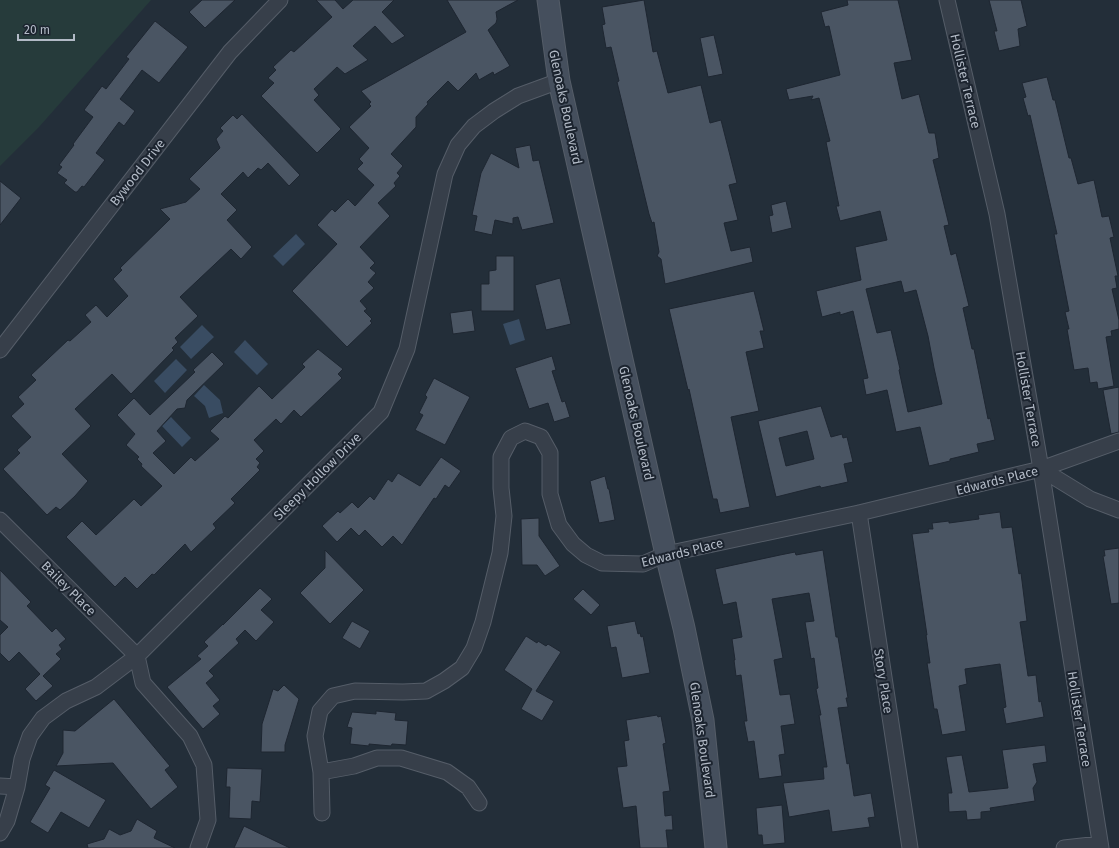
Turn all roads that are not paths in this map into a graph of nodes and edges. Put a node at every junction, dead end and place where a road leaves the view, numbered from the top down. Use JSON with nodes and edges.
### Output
{"nodes":[{"id":1,"x":280,"y":0,"type":"edge"},
{"id":2,"x":548,"y":0,"type":"edge"},
{"id":3,"x":947,"y":0,"type":"edge"},
{"id":4,"x":559,"y":82,"type":"junction"},
{"id":5,"x":0,"y":350,"type":"edge"},
{"id":6,"x":1119,"y":441,"type":"edge"},
{"id":7,"x":1041,"y":469,"type":"junction"},
{"id":8,"x":1119,"y":510,"type":"edge"},
{"id":9,"x":858,"y":513,"type":"junction"},
{"id":10,"x":0,"y":520,"type":"edge"},
{"id":11,"x":666,"y":554,"type":"junction"},
{"id":12,"x":137,"y":656,"type":"junction"},
{"id":13,"x":321,"y":772,"type":"junction"},
{"id":14,"x":0,"y":786,"type":"edge"},
{"id":15,"x":17,"y":787,"type":"junction"},
{"id":16,"x":479,"y":803,"type":"dead end"},
{"id":17,"x":322,"y":813,"type":"dead end"},
{"id":18,"x":0,"y":833,"type":"edge"},
{"id":19,"x":1100,"y":846,"type":"edge"},
{"id":20,"x":198,"y":848,"type":"edge"},
{"id":21,"x":716,"y":848,"type":"edge"},
{"id":22,"x":910,"y":848,"type":"edge"},
{"id":23,"x":1064,"y":848,"type":"edge"}],
"edges":[{"from":1,"to":5,"type":"street","name":"Bywood Drive"},
{"from":2,"to":4,"type":"street","name":"Glenoaks Boulevard"},
{"from":3,"to":7,"type":"street","name":"Hollister Terrace"},
{"from":4,"to":11,"type":"street","name":"Glenoaks Boulevard"},
{"from":4,"to":12,"type":"street","name":"Sleepy Hollow Drive"},
{"from":6,"to":7,"type":"street","name":"Edwards Place"},
{"from":7,"to":8,"type":"street"},
{"from":7,"to":9,"type":"street","name":"Edwards Place"},
{"from":7,"to":19,"type":"street","name":"Hollister Terrace"},
{"from":9,"to":11,"type":"street","name":"Edwards Place"},
{"from":9,"to":22,"type":"street","name":"Story Place"},
{"from":10,"to":12,"type":"street","name":"Bailey Place"},
{"from":11,"to":13,"type":"street","name":"Edwards Place"},
{"from":11,"to":21,"type":"street","name":"Glenoaks Boulevard"},
{"from":12,"to":15,"type":"street","name":"Sleepy Hollow Drive"},
{"from":12,"to":20,"type":"street"},
{"from":13,"to":16,"type":"street"},
{"from":13,"to":17,"type":"street","name":"Edwards Place"},
{"from":14,"to":15,"type":"street"},
{"from":15,"to":18,"type":"street","name":"Sleepy Hollow Drive"},
{"from":19,"to":23,"type":"street"}]}
